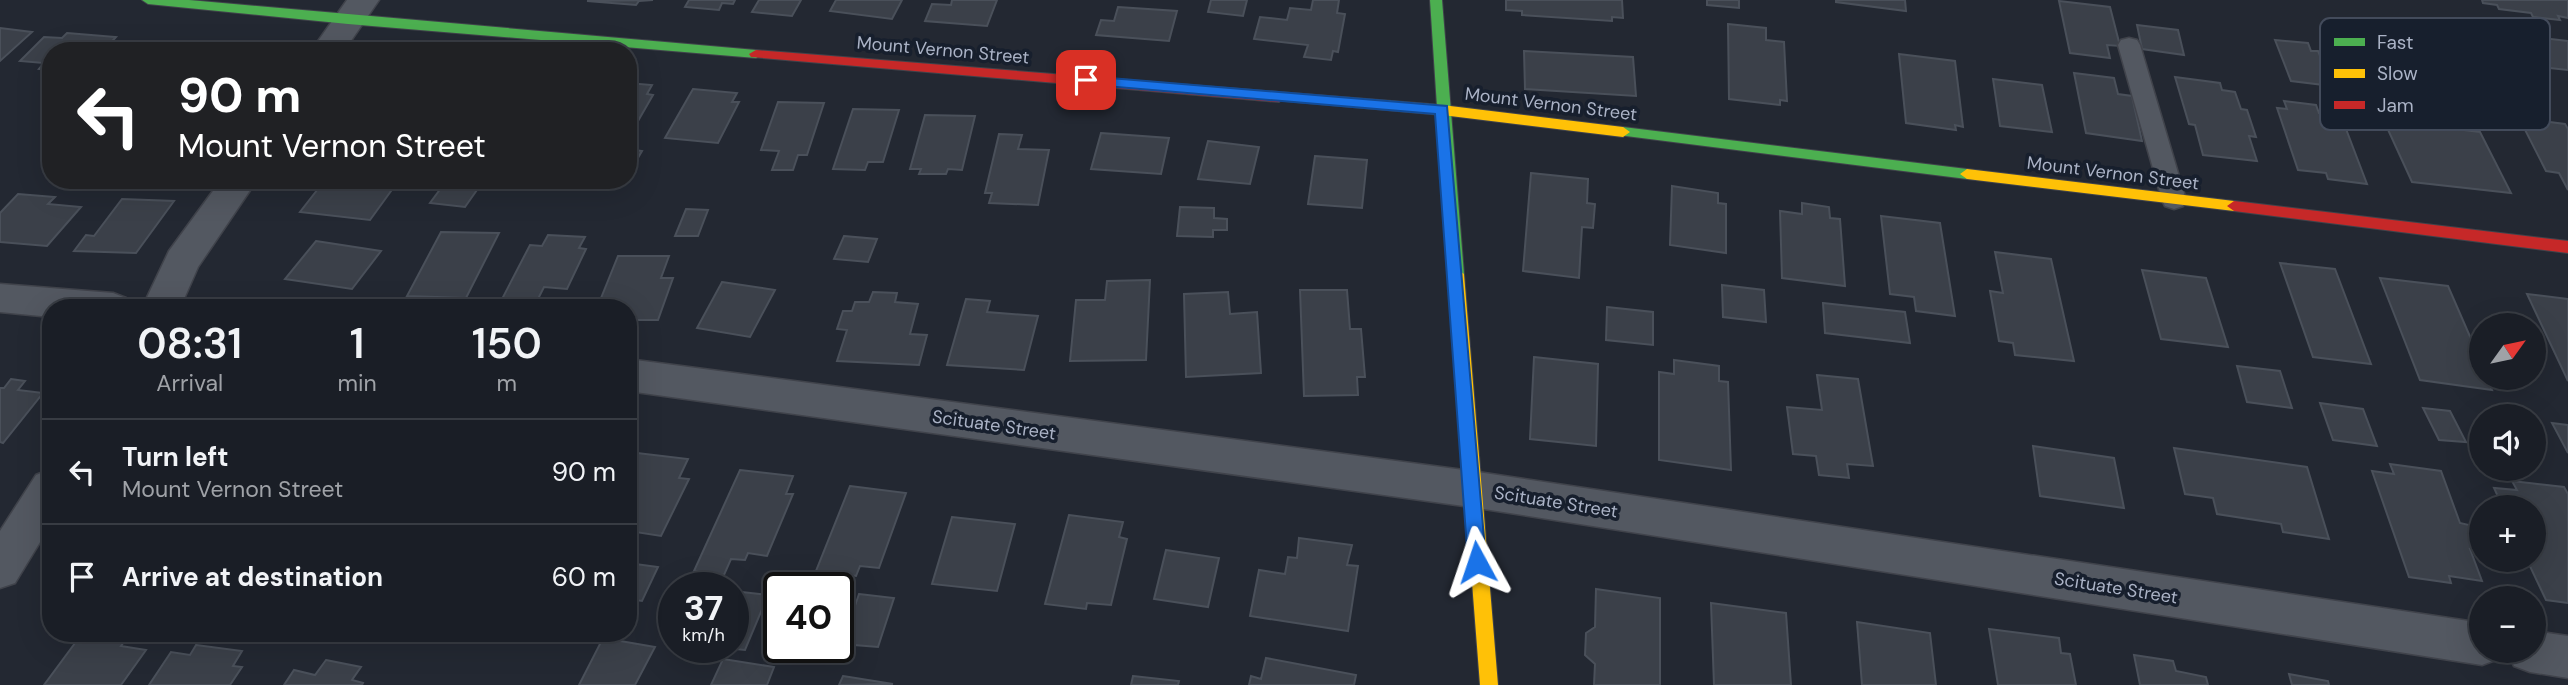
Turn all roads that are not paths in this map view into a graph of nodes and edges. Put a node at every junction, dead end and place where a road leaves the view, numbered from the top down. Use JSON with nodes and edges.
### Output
{"nodes":[{"id":1,"x":148,"y":0,"type":"edge"},
{"id":2,"x":1436,"y":0,"type":"edge"},
{"id":3,"x":356,"y":10,"type":"edge"},
{"id":4,"x":333,"y":42,"type":"edge"},
{"id":5,"x":2129,"y":45,"type":"dead end"},
{"id":6,"x":1442,"y":110,"type":"junction"},
{"id":7,"x":234,"y":189,"type":"edge"},
{"id":8,"x":2174,"y":200,"type":"junction"},
{"id":9,"x":2568,"y":247,"type":"edge"},
{"id":10,"x":0,"y":298,"type":"edge"},
{"id":11,"x":165,"y":299,"type":"edge"},
{"id":12,"x":42,"y":302,"type":"edge"},
{"id":13,"x":637,"y":376,"type":"edge"},
{"id":14,"x":1471,"y":489,"type":"junction"},
{"id":15,"x":42,"y":501,"type":"edge"},
{"id":16,"x":0,"y":569,"type":"edge"},
{"id":17,"x":2469,"y":642,"type":"edge"},
{"id":18,"x":2546,"y":654,"type":"edge"},
{"id":19,"x":2568,"y":657,"type":"edge"},
{"id":20,"x":1489,"y":685,"type":"edge"}],
"edges":[{"from":1,"to":3,"type":"street","name":"Mount Vernon Street"},
{"from":2,"to":6,"type":"street"},
{"from":3,"to":4,"type":"street"},
{"from":3,"to":6,"type":"street","name":"Mount Vernon Street"},
{"from":5,"to":8,"type":"lane"},
{"from":6,"to":8,"type":"street","name":"Mount Vernon Street"},
{"from":6,"to":14,"type":"street"},
{"from":7,"to":11,"type":"street"},
{"from":8,"to":9,"type":"street","name":"Mount Vernon Street"},
{"from":10,"to":12,"type":"street"},
{"from":13,"to":14,"type":"street","name":"Scituate Street"},
{"from":14,"to":17,"type":"street","name":"Scituate Street"},
{"from":14,"to":20,"type":"street"},
{"from":15,"to":16,"type":"street"},
{"from":18,"to":19,"type":"street"}]}
